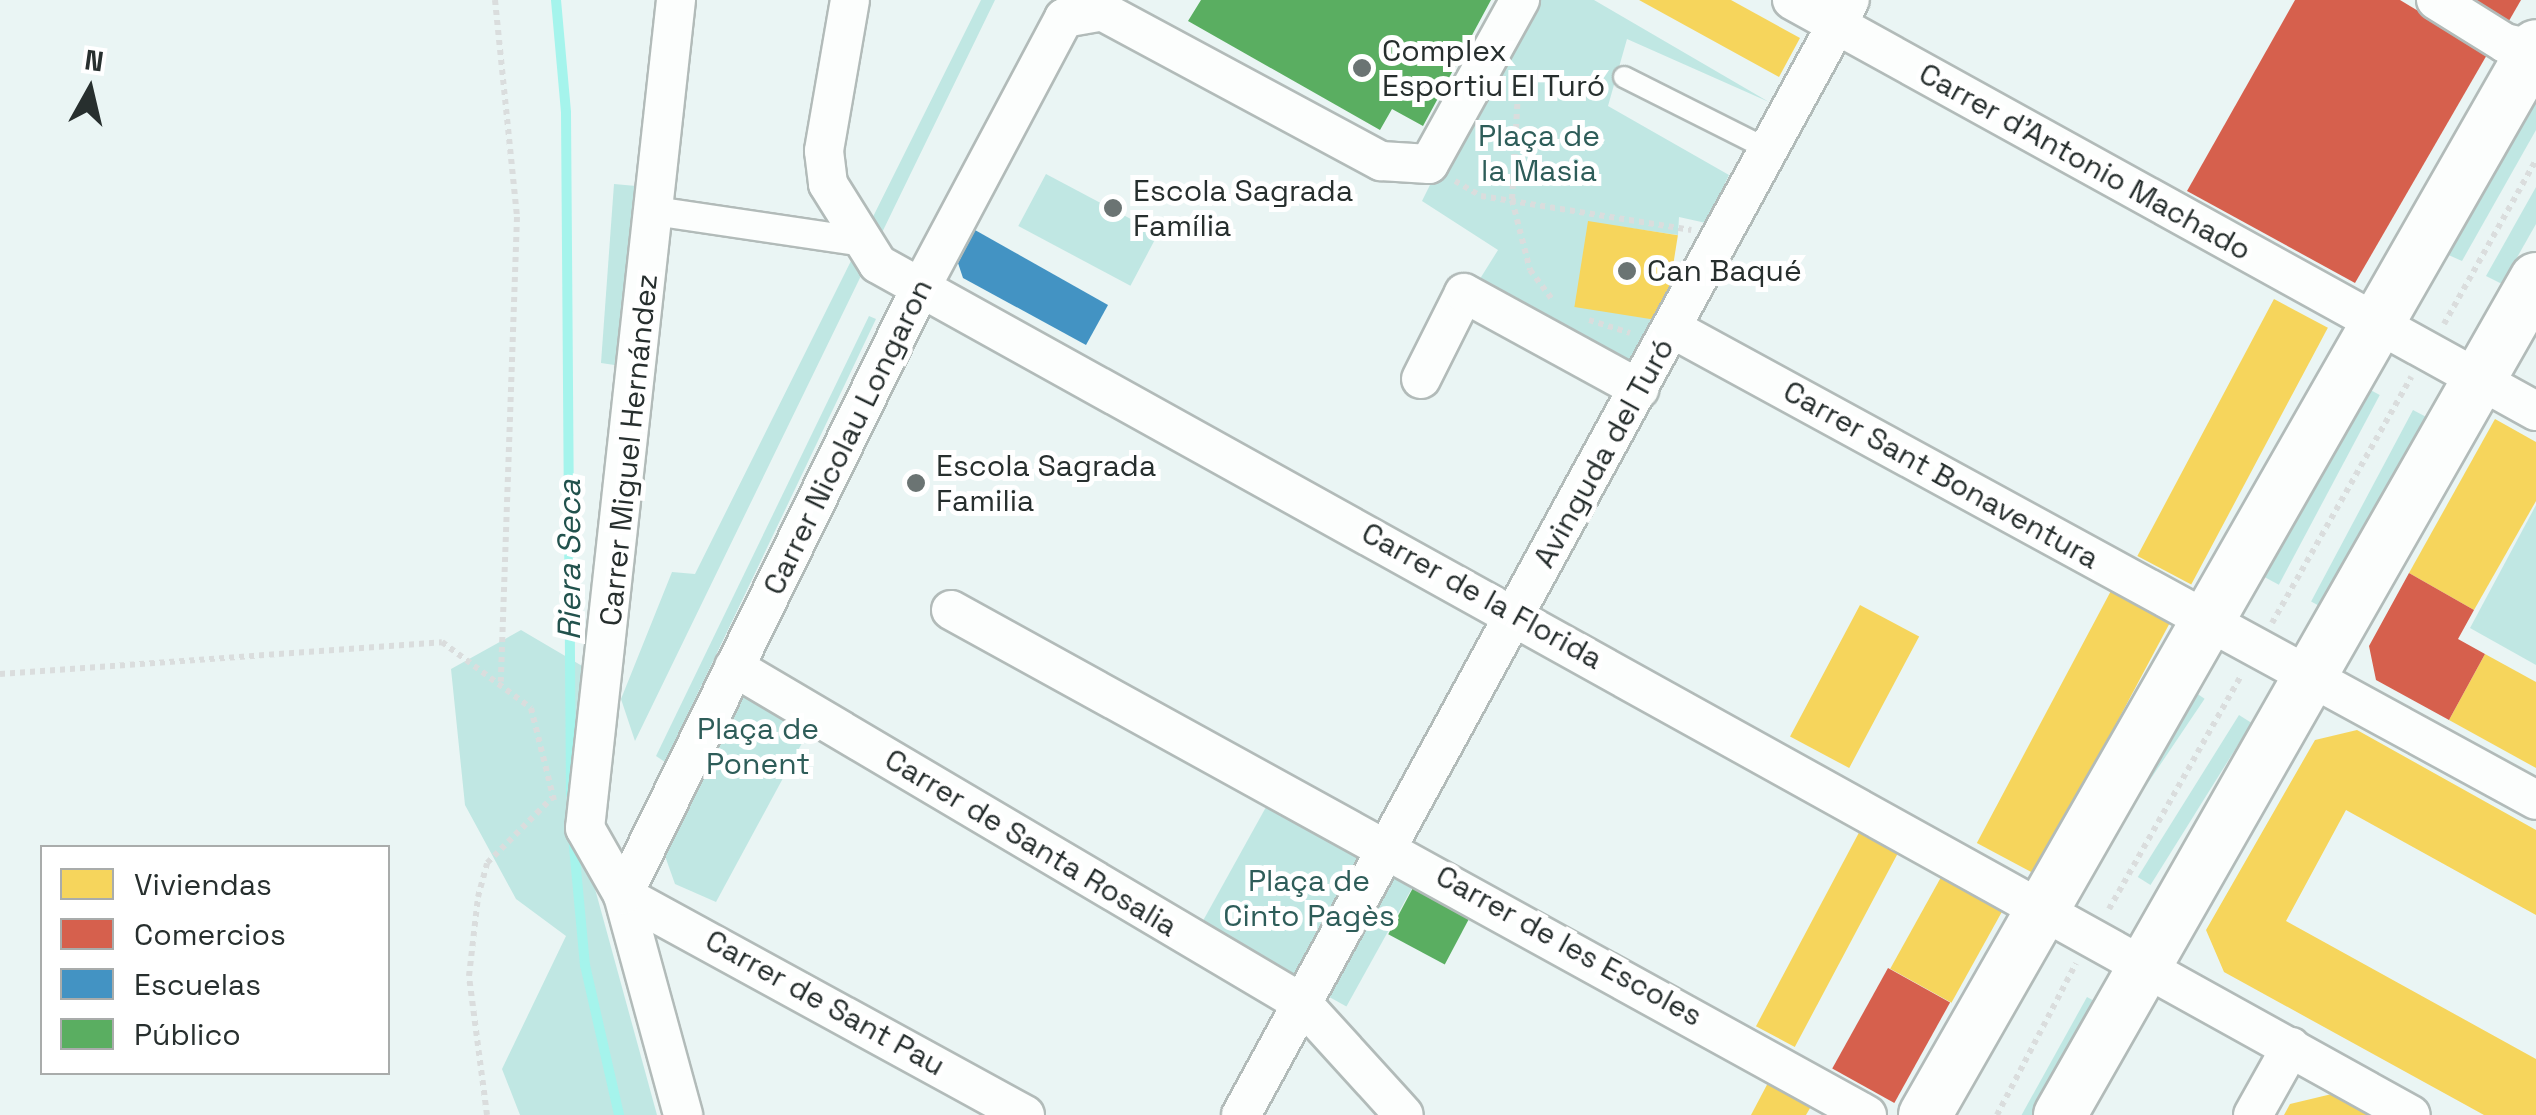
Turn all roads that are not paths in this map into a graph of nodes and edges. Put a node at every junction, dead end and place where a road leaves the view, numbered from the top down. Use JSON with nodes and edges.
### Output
{"nodes":[{"id":1,"x":676,"y":0,"type":"edge"},
{"id":2,"x":850,"y":0,"type":"edge"},
{"id":3,"x":1792,"y":0,"type":"edge"},
{"id":4,"x":2436,"y":0,"type":"edge"},
{"id":5,"x":1843,"y":12,"type":"edge"},
{"id":6,"x":1512,"y":15,"type":"edge"},
{"id":7,"x":2535,"y":48,"type":"edge"},
{"id":8,"x":1624,"y":76,"type":"dead end"},
{"id":9,"x":1770,"y":150,"type":"junction"},
{"id":10,"x":654,"y":211,"type":"junction"},
{"id":11,"x":856,"y":241,"type":"junction"},
{"id":12,"x":2536,"y":279,"type":"edge"},
{"id":13,"x":920,"y":289,"type":"junction"},
{"id":14,"x":2377,"y":324,"type":"junction"},
{"id":15,"x":1669,"y":336,"type":"junction"},
{"id":16,"x":2479,"y":378,"type":"junction"},
{"id":17,"x":1421,"y":379,"type":"dead end"},
{"id":18,"x":1639,"y":389,"type":"junction"},
{"id":19,"x":2536,"y":410,"type":"edge"},
{"id":20,"x":951,"y":610,"type":"dead end"},
{"id":21,"x":1516,"y":614,"type":"junction"},
{"id":22,"x":2209,"y":622,"type":"junction"},
{"id":23,"x":734,"y":667,"type":"junction"},
{"id":24,"x":2306,"y":677,"type":"junction"},
{"id":25,"x":2536,"y":800,"type":"edge"},
{"id":26,"x":1389,"y":844,"type":"junction"},
{"id":27,"x":614,"y":879,"type":"junction"},
{"id":28,"x":2042,"y":906,"type":"junction"},
{"id":29,"x":2143,"y":967,"type":"junction"},
{"id":30,"x":1302,"y":1004,"type":"junction"},
{"id":31,"x":2291,"y":1047,"type":"junction"},
{"id":32,"x":683,"y":1115,"type":"edge"},
{"id":33,"x":1025,"y":1115,"type":"edge"},
{"id":34,"x":1241,"y":1115,"type":"edge"},
{"id":35,"x":1404,"y":1115,"type":"edge"},
{"id":36,"x":1868,"y":1115,"type":"edge"},
{"id":37,"x":1925,"y":1115,"type":"edge"},
{"id":38,"x":2060,"y":1115,"type":"edge"},
{"id":39,"x":2253,"y":1115,"type":"edge"},
{"id":40,"x":2411,"y":1115,"type":"edge"}],
"edges":[{"from":1,"to":10,"type":"street","name":"Carrer Miguel Hernández"},
{"from":2,"to":11,"type":"street"},
{"from":3,"to":5,"type":"street","name":"Carrer d'Antonio Machado"},
{"from":4,"to":7,"type":"street"},
{"from":5,"to":9,"type":"street","name":"Avinguda del Turó"},
{"from":5,"to":14,"type":"street","name":"Carrer d'Antonio Machado"},
{"from":6,"to":13,"type":"street","name":"Carrer Nicolau Longaron"},
{"from":7,"to":14,"type":"main road"},
{"from":8,"to":9,"type":"lane"},
{"from":9,"to":15,"type":"street","name":"Avinguda del Turó"},
{"from":10,"to":11,"type":"street"},
{"from":10,"to":27,"type":"street","name":"Carrer Miguel Hernández"},
{"from":11,"to":13,"type":"street","name":"Carrer de la Florida"},
{"from":12,"to":16,"type":"main road"},
{"from":13,"to":21,"type":"street","name":"Carrer de la Florida"},
{"from":13,"to":23,"type":"street","name":"Carrer Nicolau Longaron"},
{"from":14,"to":16,"type":"street","name":"Carrer d'Antonio Machado"},
{"from":14,"to":22,"type":"main road"},
{"from":15,"to":18,"type":"street","name":"Avinguda del Turó"},
{"from":15,"to":22,"type":"street","name":"Carrer Sant Bonaventura"},
{"from":16,"to":19,"type":"street","name":"Carrer d'Antonio Machado"},
{"from":16,"to":24,"type":"main road"},
{"from":17,"to":18,"type":"street"},
{"from":18,"to":21,"type":"street","name":"Avinguda del Turó"},
{"from":20,"to":26,"type":"street","name":"Carrer de les Escoles"},
{"from":21,"to":26,"type":"street","name":"Avinguda del Turó"},
{"from":21,"to":28,"type":"street","name":"Carrer de la Florida"},
{"from":22,"to":24,"type":"street","name":"Carrer Sant Bonaventura"},
{"from":22,"to":28,"type":"main road"},
{"from":23,"to":27,"type":"street","name":"Carrer Nicolau Longaron"},
{"from":23,"to":30,"type":"street","name":"Carrer de Santa Rosalia"},
{"from":24,"to":25,"type":"street","name":"Carrer Sant Bonaventura"},
{"from":24,"to":29,"type":"main road"},
{"from":26,"to":30,"type":"street","name":"Avinguda del Turó"},
{"from":26,"to":36,"type":"street","name":"Carrer de les Escoles"},
{"from":27,"to":32,"type":"street"},
{"from":27,"to":33,"type":"street","name":"Carrer de Sant Pau"},
{"from":28,"to":29,"type":"street","name":"Carrer de la Florida"},
{"from":28,"to":37,"type":"main road"},
{"from":29,"to":31,"type":"street","name":"Carrer de la Florida"},
{"from":29,"to":38,"type":"main road"},
{"from":30,"to":34,"type":"street","name":"Avinguda del Turó"},
{"from":30,"to":35,"type":"street","name":"Carrer de Santa Rosalia"},
{"from":31,"to":39,"type":"street"},
{"from":31,"to":40,"type":"street","name":"Carrer de la Florida"}]}
